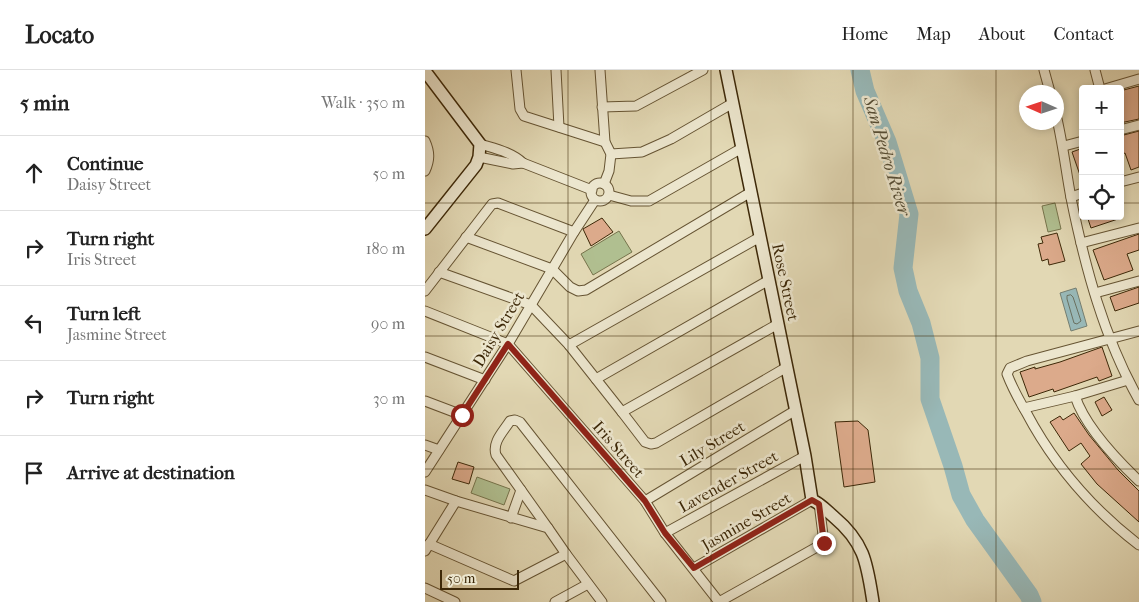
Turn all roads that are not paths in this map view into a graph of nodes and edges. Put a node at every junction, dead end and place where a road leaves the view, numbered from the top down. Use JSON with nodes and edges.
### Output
{"nodes":[{"id":1,"x":516,"y":70,"type":"edge"},
{"id":2,"x":556,"y":70,"type":"edge"},
{"id":3,"x":600,"y":70,"type":"edge"},
{"id":4,"x":703,"y":70,"type":"edge"},
{"id":5,"x":726,"y":70,"type":"edge"},
{"id":6,"x":1043,"y":70,"type":"edge"},
{"id":7,"x":1095,"y":70,"type":"edge"},
{"id":8,"x":425,"y":71,"type":"edge"},
{"id":9,"x":1139,"y":78,"type":"edge"},
{"id":10,"x":1047,"y":85,"type":"edge"},
{"id":11,"x":1099,"y":85,"type":"edge"},
{"id":12,"x":1117,"y":85,"type":"edge"},
{"id":13,"x":733,"y":103,"type":"junction"},
{"id":14,"x":602,"y":108,"type":"junction"},
{"id":15,"x":1139,"y":125,"type":"edge"},
{"id":16,"x":559,"y":127,"type":"junction"},
{"id":17,"x":1124,"y":129,"type":"edge"},
{"id":18,"x":1060,"y":130,"type":"edge"},
{"id":19,"x":425,"y":142,"type":"edge"},
{"id":20,"x":605,"y":142,"type":"junction"},
{"id":21,"x":1079,"y":142,"type":"edge"},
{"id":22,"x":481,"y":144,"type":"junction"},
{"id":23,"x":1064,"y":146,"type":"junction"},
{"id":24,"x":742,"y":148,"type":"junction"},
{"id":25,"x":611,"y":154,"type":"junction"},
{"id":26,"x":479,"y":157,"type":"junction"},
{"id":27,"x":523,"y":163,"type":"junction"},
{"id":28,"x":425,"y":171,"type":"edge"},
{"id":29,"x":1139,"y":177,"type":"edge"},
{"id":30,"x":1124,"y":181,"type":"edge"},
{"id":31,"x":603,"y":184,"type":"junction"},
{"id":32,"x":592,"y":190,"type":"junction"},
{"id":33,"x":751,"y":192,"type":"junction"},
{"id":34,"x":1079,"y":194,"type":"edge"},
{"id":35,"x":609,"y":195,"type":"junction"},
{"id":36,"x":1071,"y":197,"type":"junction"},
{"id":37,"x":595,"y":200,"type":"junction"},
{"id":38,"x":1139,"y":228,"type":"edge"},
{"id":39,"x":425,"y":229,"type":"edge"},
{"id":40,"x":574,"y":232,"type":"junction"},
{"id":41,"x":466,"y":237,"type":"junction"},
{"id":42,"x":760,"y":237,"type":"junction"},
{"id":43,"x":1081,"y":243,"type":"junction"},
{"id":44,"x":552,"y":269,"type":"junction"},
{"id":45,"x":439,"y":272,"type":"junction"},
{"id":46,"x":769,"y":280,"type":"junction"},
{"id":47,"x":1139,"y":281,"type":"edge"},
{"id":48,"x":425,"y":291,"type":"edge"},
{"id":49,"x":1095,"y":293,"type":"junction"},
{"id":50,"x":531,"y":305,"type":"junction"},
{"id":51,"x":425,"y":311,"type":"edge"},
{"id":52,"x":778,"y":324,"type":"junction"},
{"id":53,"x":1139,"y":331,"type":"edge"},
{"id":54,"x":1110,"y":340,"type":"junction"},
{"id":55,"x":508,"y":344,"type":"junction"},
{"id":56,"x":569,"y":345,"type":"junction"},
{"id":57,"x":425,"y":357,"type":"edge"},
{"id":58,"x":787,"y":367,"type":"junction"},
{"id":59,"x":596,"y":379,"type":"junction"},
{"id":60,"x":485,"y":380,"type":"junction"},
{"id":61,"x":1128,"y":380,"type":"junction"},
{"id":62,"x":1075,"y":396,"type":"junction"},
{"id":63,"x":1139,"y":400,"type":"edge"},
{"id":64,"x":425,"y":401,"type":"edge"},
{"id":65,"x":1023,"y":408,"type":"junction"},
{"id":66,"x":795,"y":410,"type":"junction"},
{"id":67,"x":622,"y":412,"type":"junction"},
{"id":68,"x":462,"y":415,"type":"junction"},
{"id":69,"x":425,"y":445,"type":"edge"},
{"id":70,"x":439,"y":450,"type":"junction"},
{"id":71,"x":805,"y":456,"type":"junction"},
{"id":72,"x":425,"y":472,"type":"edge"},
{"id":73,"x":1139,"y":481,"type":"edge"},
{"id":74,"x":425,"y":490,"type":"edge"},
{"id":75,"x":521,"y":490,"type":"junction"},
{"id":76,"x":456,"y":501,"type":"junction"},
{"id":77,"x":645,"y":501,"type":"junction"},
{"id":78,"x":815,"y":502,"type":"junction"},
{"id":79,"x":511,"y":518,"type":"junction"},
{"id":80,"x":548,"y":528,"type":"junction"},
{"id":81,"x":665,"y":533,"type":"junction"},
{"id":82,"x":1139,"y":544,"type":"edge"},
{"id":83,"x":427,"y":548,"type":"edge"},
{"id":84,"x":566,"y":554,"type":"junction"},
{"id":85,"x":694,"y":568,"type":"junction"},
{"id":86,"x":588,"y":584,"type":"junction"},
{"id":87,"x":425,"y":588,"type":"edge"},
{"id":88,"x":455,"y":602,"type":"edge"},
{"id":89,"x":555,"y":602,"type":"edge"},
{"id":90,"x":602,"y":602,"type":"edge"},
{"id":91,"x":661,"y":602,"type":"edge"},
{"id":92,"x":873,"y":602,"type":"edge"}],
"edges":[{"from":1,"to":16,"type":"street"},
{"from":2,"to":16,"type":"street"},
{"from":3,"to":14,"type":"street"},
{"from":4,"to":14,"type":"street"},
{"from":5,"to":13,"type":"street","name":"Rose Street"},
{"from":6,"to":10,"type":"street"},
{"from":7,"to":11,"type":"street"},
{"from":8,"to":22,"type":"street"},
{"from":9,"to":12,"type":"street"},
{"from":13,"to":24,"type":"street","name":"Rose Street"},
{"from":13,"to":25,"type":"street"},
{"from":14,"to":20,"type":"street"},
{"from":15,"to":17,"type":"street"},
{"from":16,"to":20,"type":"street"},
{"from":18,"to":23,"type":"street"},
{"from":19,"to":28,"type":"street"},
{"from":20,"to":25,"type":"street"},
{"from":21,"to":23,"type":"street"},
{"from":22,"to":26,"type":"street"},
{"from":22,"to":27,"type":"street"},
{"from":23,"to":36,"type":"street"},
{"from":24,"to":33,"type":"street","name":"Rose Street"},
{"from":24,"to":35,"type":"street"},
{"from":25,"to":31,"type":"street"},
{"from":26,"to":27,"type":"street"},
{"from":26,"to":39,"type":"street"},
{"from":27,"to":32,"type":"street"},
{"from":29,"to":30,"type":"street"},
{"from":31,"to":32,"type":"street"},
{"from":31,"to":35,"type":"street"},
{"from":32,"to":37,"type":"street"},
{"from":33,"to":42,"type":"street","name":"Rose Street"},
{"from":33,"to":44,"type":"street"},
{"from":34,"to":36,"type":"street"},
{"from":35,"to":37,"type":"street"},
{"from":36,"to":43,"type":"street"},
{"from":37,"to":40,"type":"street","name":"Daisy Street"},
{"from":38,"to":43,"type":"street"},
{"from":40,"to":41,"type":"street"},
{"from":40,"to":44,"type":"street","name":"Daisy Street"},
{"from":41,"to":44,"type":"street"},
{"from":41,"to":45,"type":"street"},
{"from":42,"to":46,"type":"street","name":"Rose Street"},
{"from":42,"to":56,"type":"street"},
{"from":43,"to":49,"type":"street"},
{"from":44,"to":50,"type":"street","name":"Daisy Street"},
{"from":45,"to":48,"type":"street"},
{"from":45,"to":50,"type":"street"},
{"from":46,"to":52,"type":"street","name":"Rose Street"},
{"from":46,"to":59,"type":"street"},
{"from":47,"to":49,"type":"street"},
{"from":49,"to":54,"type":"street"},
{"from":50,"to":55,"type":"street","name":"Daisy Street"},
{"from":50,"to":56,"type":"street"},
{"from":51,"to":55,"type":"street"},
{"from":52,"to":58,"type":"street","name":"Rose Street"},
{"from":52,"to":67,"type":"street"},
{"from":53,"to":54,"type":"street"},
{"from":54,"to":61,"type":"street"},
{"from":54,"to":65,"type":"street"},
{"from":55,"to":60,"type":"street","name":"Daisy Street"},
{"from":55,"to":77,"type":"street","name":"Iris Street"},
{"from":56,"to":59,"type":"street"},
{"from":57,"to":60,"type":"street"},
{"from":58,"to":66,"type":"street","name":"Rose Street"},
{"from":58,"to":67,"type":"street"},
{"from":59,"to":67,"type":"street"},
{"from":60,"to":68,"type":"street","name":"Daisy Street"},
{"from":61,"to":62,"type":"street"},
{"from":61,"to":63,"type":"street"},
{"from":62,"to":65,"type":"street"},
{"from":62,"to":73,"type":"street"},
{"from":64,"to":68,"type":"street"},
{"from":65,"to":82,"type":"street"},
{"from":66,"to":71,"type":"street","name":"Rose Street"},
{"from":66,"to":77,"type":"street","name":"Lily Street"},
{"from":68,"to":70,"type":"street","name":"Daisy Street"},
{"from":69,"to":70,"type":"street"},
{"from":70,"to":72,"type":"street","name":"Daisy Street"},
{"from":71,"to":78,"type":"street","name":"Rose Street"},
{"from":71,"to":81,"type":"street","name":"Lavender Street"},
{"from":74,"to":76,"type":"street"},
{"from":75,"to":79,"type":"street"},
{"from":75,"to":80,"type":"street"},
{"from":75,"to":91,"type":"street"},
{"from":76,"to":79,"type":"street"},
{"from":76,"to":83,"type":"street"},
{"from":77,"to":81,"type":"street","name":"Iris Street"},
{"from":78,"to":85,"type":"street","name":"Jasmine Street"},
{"from":78,"to":85,"type":"street","name":"Iris Street"},
{"from":78,"to":92,"type":"street"},
{"from":79,"to":80,"type":"street"},
{"from":80,"to":84,"type":"street"},
{"from":81,"to":85,"type":"street","name":"Iris Street"},
{"from":83,"to":84,"type":"street"},
{"from":84,"to":86,"type":"street"},
{"from":86,"to":89,"type":"street"},
{"from":86,"to":90,"type":"street"},
{"from":87,"to":88,"type":"street"}]}
